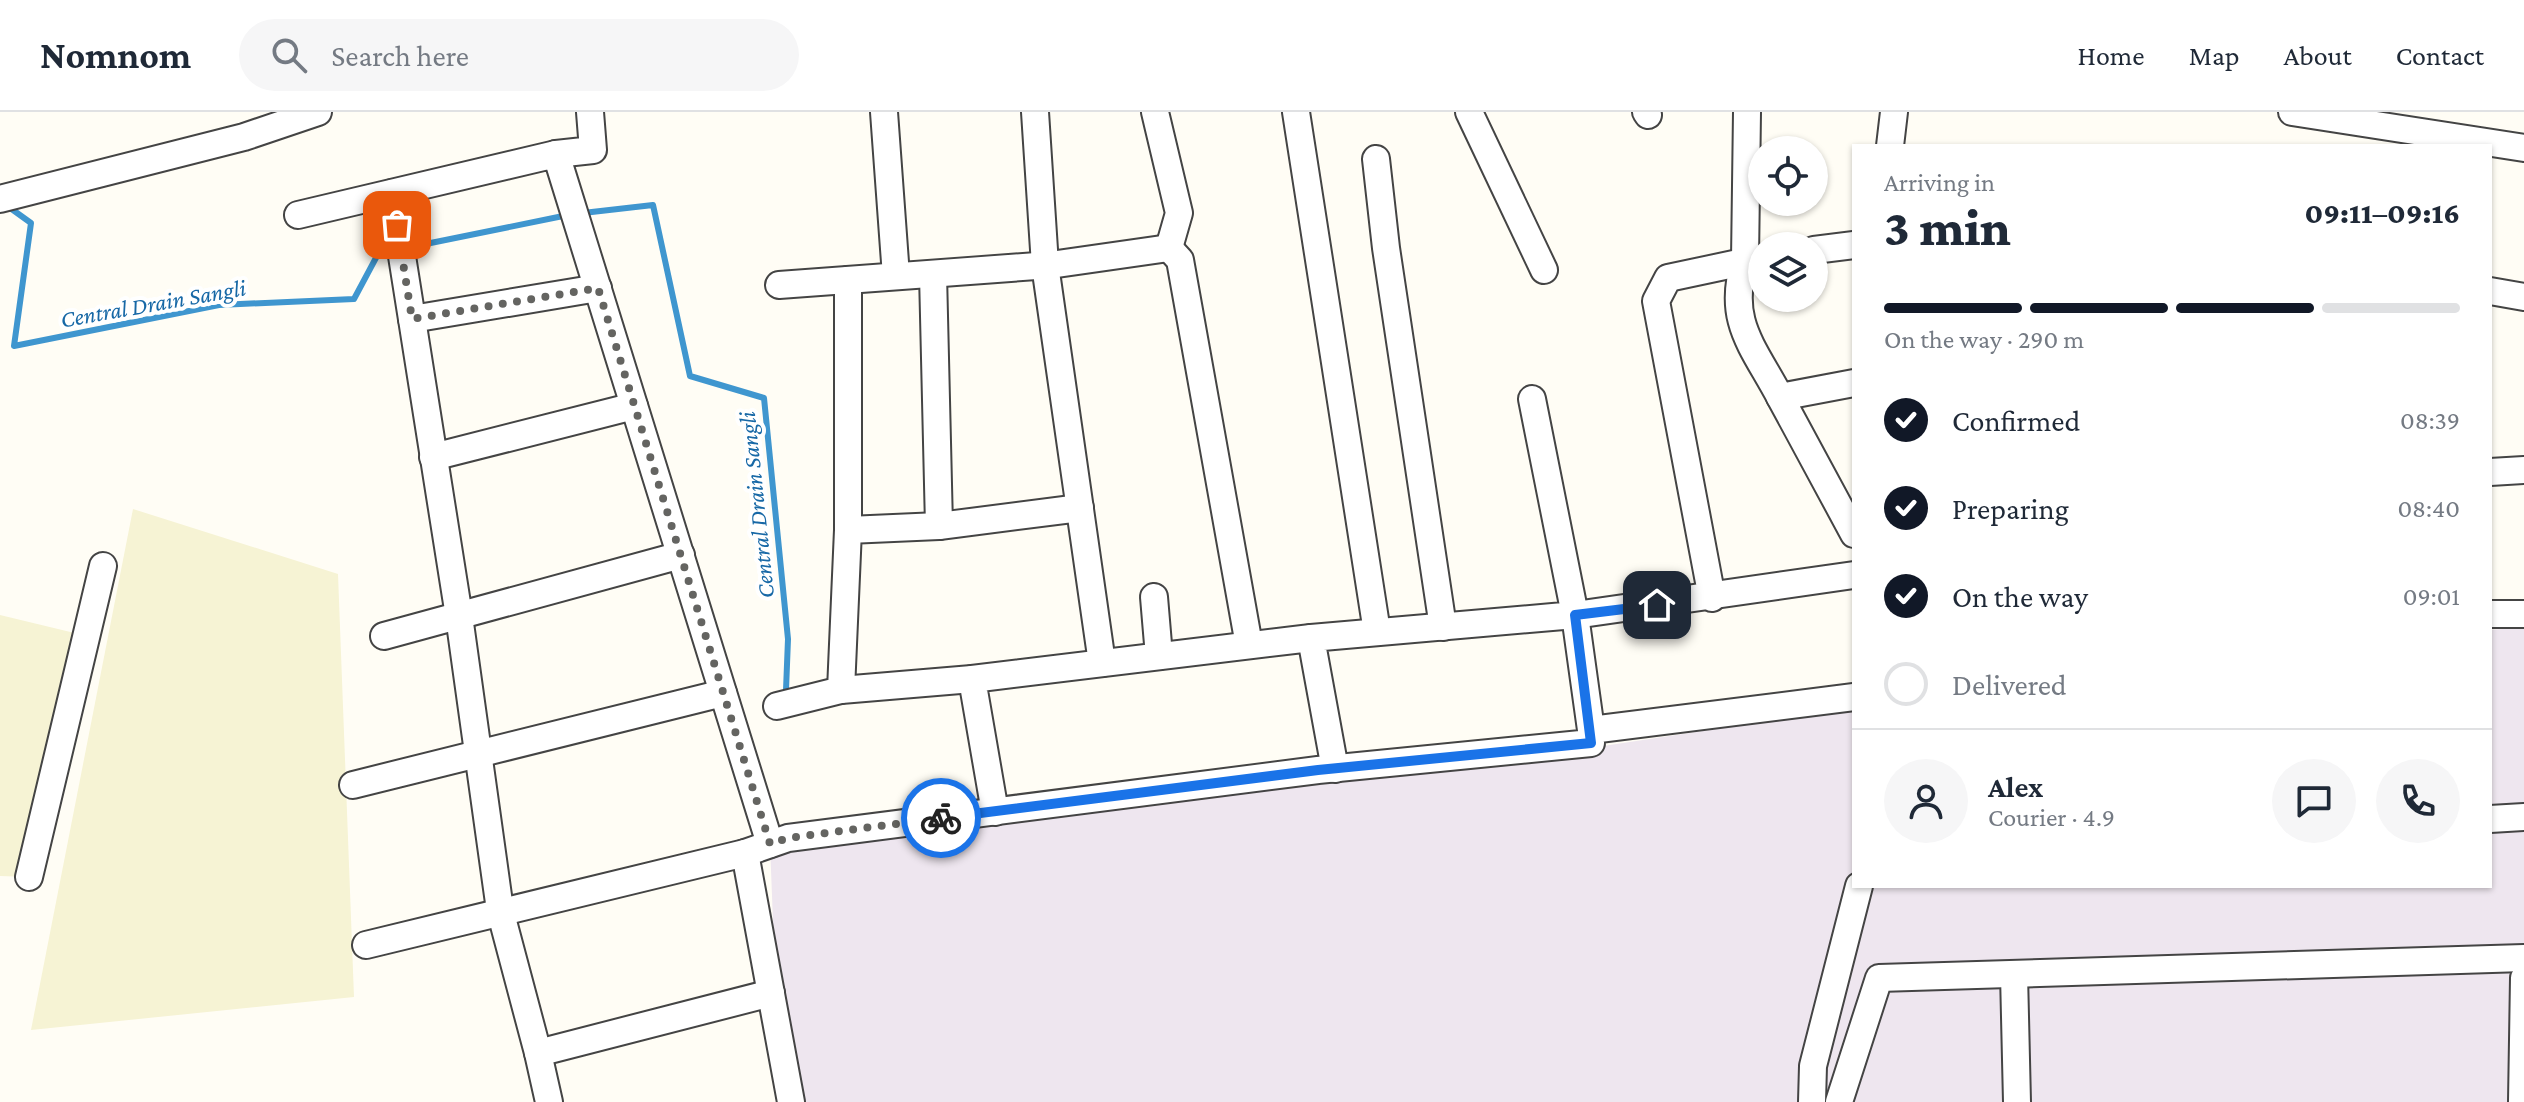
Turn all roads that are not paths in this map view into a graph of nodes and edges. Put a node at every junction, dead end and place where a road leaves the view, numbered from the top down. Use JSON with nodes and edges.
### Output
{"nodes":[{"id":1,"x":318,"y":112,"type":"edge"},
{"id":2,"x":590,"y":112,"type":"edge"},
{"id":3,"x":884,"y":112,"type":"edge"},
{"id":4,"x":1035,"y":112,"type":"edge"},
{"id":5,"x":1155,"y":112,"type":"edge"},
{"id":6,"x":1296,"y":112,"type":"edge"},
{"id":7,"x":1469,"y":112,"type":"edge"},
{"id":8,"x":1747,"y":112,"type":"edge"},
{"id":9,"x":1894,"y":112,"type":"edge"},
{"id":10,"x":2292,"y":112,"type":"edge"},
{"id":11,"x":241,"y":124,"type":"edge"},
{"id":12,"x":2457,"y":125,"type":"edge"},
{"id":13,"x":1890,"y":144,"type":"edge"},
{"id":14,"x":2524,"y":148,"type":"edge"},
{"id":15,"x":556,"y":154,"type":"junction"},
{"id":16,"x":1376,"y":159,"type":"dead end"},
{"id":17,"x":392,"y":193,"type":"junction"},
{"id":18,"x":0,"y":199,"type":"edge"},
{"id":19,"x":298,"y":215,"type":"dead end"},
{"id":20,"x":1753,"y":232,"type":"edge"},
{"id":21,"x":1852,"y":245,"type":"edge"},
{"id":22,"x":1169,"y":248,"type":"junction"},
{"id":23,"x":1828,"y":248,"type":"edge"},
{"id":24,"x":1748,"y":260,"type":"edge"},
{"id":25,"x":1045,"y":265,"type":"junction"},
{"id":26,"x":1748,"y":267,"type":"edge"},
{"id":27,"x":1544,"y":270,"type":"dead end"},
{"id":28,"x":933,"y":274,"type":"junction"},
{"id":29,"x":896,"y":276,"type":"junction"},
{"id":30,"x":848,"y":280,"type":"junction"},
{"id":31,"x":779,"y":285,"type":"dead end"},
{"id":32,"x":598,"y":288,"type":"junction"},
{"id":33,"x":2492,"y":291,"type":"edge"},
{"id":34,"x":2524,"y":297,"type":"edge"},
{"id":35,"x":412,"y":319,"type":"junction"},
{"id":36,"x":1852,"y":383,"type":"edge"},
{"id":37,"x":1780,"y":397,"type":"junction"},
{"id":38,"x":1532,"y":399,"type":"dead end"},
{"id":39,"x":634,"y":406,"type":"junction"},
{"id":40,"x":433,"y":457,"type":"junction"},
{"id":41,"x":2524,"y":470,"type":"edge"},
{"id":42,"x":2492,"y":472,"type":"edge"},
{"id":43,"x":1080,"y":508,"type":"junction"},
{"id":44,"x":939,"y":526,"type":"junction"},
{"id":45,"x":848,"y":530,"type":"junction"},
{"id":46,"x":1852,"y":530,"type":"edge"},
{"id":47,"x":681,"y":555,"type":"junction"},
{"id":48,"x":103,"y":566,"type":"dead end"},
{"id":49,"x":1852,"y":575,"type":"edge"},
{"id":50,"x":1154,"y":597,"type":"dead end"},
{"id":51,"x":1712,"y":598,"type":"junction"},
{"id":52,"x":2492,"y":614,"type":"edge"},
{"id":53,"x":2524,"y":614,"type":"edge"},
{"id":54,"x":1575,"y":615,"type":"junction"},
{"id":55,"x":459,"y":616,"type":"junction"},
{"id":56,"x":1443,"y":627,"type":"junction"},
{"id":57,"x":1377,"y":632,"type":"junction"},
{"id":58,"x":384,"y":636,"type":"dead end"},
{"id":59,"x":1311,"y":638,"type":"junction"},
{"id":60,"x":1249,"y":645,"type":"junction"},
{"id":61,"x":1159,"y":656,"type":"junction"},
{"id":62,"x":1102,"y":663,"type":"junction"},
{"id":63,"x":972,"y":679,"type":"junction"},
{"id":64,"x":841,"y":690,"type":"junction"},
{"id":65,"x":723,"y":693,"type":"junction"},
{"id":66,"x":1852,"y":697,"type":"edge"},
{"id":67,"x":777,"y":706,"type":"dead end"},
{"id":68,"x":1591,"y":730,"type":"junction"},
{"id":69,"x":478,"y":754,"type":"junction"},
{"id":70,"x":1335,"y":769,"type":"junction"},
{"id":71,"x":353,"y":785,"type":"dead end"},
{"id":72,"x":995,"y":812,"type":"junction"},
{"id":73,"x":2524,"y":817,"type":"edge"},
{"id":74,"x":2492,"y":819,"type":"edge"},
{"id":75,"x":758,"y":848,"type":"junction"},
{"id":76,"x":29,"y":877,"type":"dead end"},
{"id":77,"x":1858,"y":888,"type":"edge"},
{"id":78,"x":500,"y":910,"type":"junction"},
{"id":79,"x":366,"y":945,"type":"dead end"},
{"id":80,"x":2524,"y":958,"type":"edge"},
{"id":81,"x":2014,"y":974,"type":"junction"},
{"id":82,"x":2524,"y":978,"type":"edge"},
{"id":83,"x":771,"y":993,"type":"junction"},
{"id":84,"x":538,"y":1053,"type":"junction"},
{"id":85,"x":549,"y":1102,"type":"edge"},
{"id":86,"x":791,"y":1102,"type":"edge"},
{"id":87,"x":1812,"y":1102,"type":"edge"},
{"id":88,"x":1839,"y":1102,"type":"edge"},
{"id":89,"x":2017,"y":1102,"type":"edge"},
{"id":90,"x":2522,"y":1102,"type":"edge"}],
"edges":[{"from":1,"to":11,"type":"street"},
{"from":2,"to":15,"type":"street"},
{"from":3,"to":29,"type":"street"},
{"from":4,"to":25,"type":"street"},
{"from":5,"to":22,"type":"street"},
{"from":6,"to":57,"type":"street"},
{"from":7,"to":27,"type":"street"},
{"from":8,"to":20,"type":"street"},
{"from":9,"to":13,"type":"street"},
{"from":10,"to":12,"type":"street"},
{"from":11,"to":18,"type":"street"},
{"from":12,"to":14,"type":"street"},
{"from":15,"to":17,"type":"street"},
{"from":15,"to":32,"type":"street"},
{"from":16,"to":56,"type":"street"},
{"from":17,"to":19,"type":"street"},
{"from":17,"to":35,"type":"street"},
{"from":21,"to":23,"type":"street"},
{"from":22,"to":25,"type":"street"},
{"from":22,"to":60,"type":"street"},
{"from":24,"to":51,"type":"street"},
{"from":25,"to":28,"type":"street"},
{"from":25,"to":43,"type":"street"},
{"from":26,"to":37,"type":"street"},
{"from":28,"to":29,"type":"street"},
{"from":28,"to":44,"type":"street"},
{"from":29,"to":30,"type":"street"},
{"from":30,"to":31,"type":"street"},
{"from":30,"to":45,"type":"street"},
{"from":32,"to":35,"type":"street"},
{"from":32,"to":39,"type":"street"},
{"from":33,"to":34,"type":"street"},
{"from":35,"to":40,"type":"street"},
{"from":36,"to":37,"type":"street"},
{"from":37,"to":46,"type":"street"},
{"from":38,"to":54,"type":"street"},
{"from":39,"to":40,"type":"street"},
{"from":39,"to":47,"type":"street"},
{"from":40,"to":55,"type":"street"},
{"from":41,"to":42,"type":"street"},
{"from":43,"to":44,"type":"street"},
{"from":43,"to":62,"type":"street"},
{"from":44,"to":45,"type":"street"},
{"from":45,"to":64,"type":"street"},
{"from":47,"to":55,"type":"street"},
{"from":47,"to":65,"type":"street"},
{"from":48,"to":76,"type":"street"},
{"from":49,"to":51,"type":"street"},
{"from":50,"to":61,"type":"street"},
{"from":51,"to":54,"type":"street"},
{"from":52,"to":53,"type":"street"},
{"from":54,"to":56,"type":"street"},
{"from":54,"to":68,"type":"street"},
{"from":55,"to":58,"type":"street"},
{"from":55,"to":69,"type":"street"},
{"from":56,"to":57,"type":"street"},
{"from":57,"to":59,"type":"street"},
{"from":59,"to":60,"type":"street"},
{"from":59,"to":70,"type":"street"},
{"from":60,"to":61,"type":"street"},
{"from":61,"to":62,"type":"street"},
{"from":62,"to":63,"type":"street"},
{"from":63,"to":64,"type":"street"},
{"from":63,"to":72,"type":"street"},
{"from":64,"to":67,"type":"street"},
{"from":65,"to":69,"type":"street"},
{"from":65,"to":75,"type":"street"},
{"from":66,"to":68,"type":"street"},
{"from":68,"to":70,"type":"street"},
{"from":69,"to":71,"type":"street"},
{"from":69,"to":78,"type":"street"},
{"from":70,"to":72,"type":"street"},
{"from":72,"to":75,"type":"street"},
{"from":73,"to":74,"type":"street"},
{"from":75,"to":78,"type":"street"},
{"from":75,"to":83,"type":"street"},
{"from":77,"to":87,"type":"street"},
{"from":78,"to":79,"type":"street"},
{"from":78,"to":84,"type":"street"},
{"from":80,"to":81,"type":"street"},
{"from":81,"to":88,"type":"street"},
{"from":81,"to":89,"type":"street"},
{"from":82,"to":90,"type":"street"},
{"from":83,"to":84,"type":"street"},
{"from":83,"to":86,"type":"street"},
{"from":84,"to":85,"type":"street"}]}
